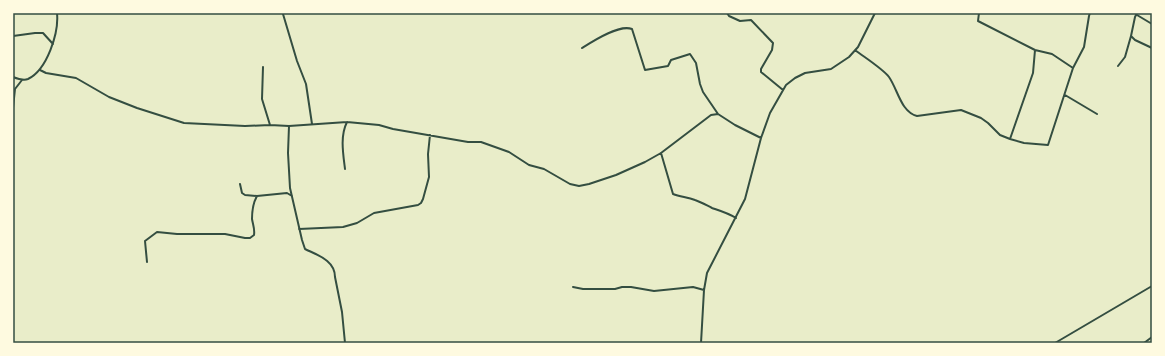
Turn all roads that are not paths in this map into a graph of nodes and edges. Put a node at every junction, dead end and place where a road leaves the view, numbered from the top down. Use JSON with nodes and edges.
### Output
{"nodes":[{"id":1,"x":57,"y":13,"type":"edge"},
{"id":2,"x":727,"y":13,"type":"edge"},
{"id":3,"x":875,"y":13,"type":"edge"},
{"id":4,"x":980,"y":13,"type":"edge"},
{"id":5,"x":1090,"y":13,"type":"edge"},
{"id":6,"x":283,"y":14,"type":"dead end"},
{"id":7,"x":1137,"y":14,"type":"edge"},
{"id":8,"x":1152,"y":24,"type":"edge"},
{"id":9,"x":13,"y":36,"type":"edge"},
{"id":10,"x":1131,"y":36,"type":"junction"},
{"id":11,"x":53,"y":44,"type":"junction"},
{"id":12,"x":582,"y":48,"type":"dead end"},
{"id":13,"x":1152,"y":48,"type":"edge"},
{"id":14,"x":855,"y":50,"type":"junction"},
{"id":15,"x":1035,"y":50,"type":"junction"},
{"id":16,"x":1118,"y":66,"type":"dead end"},
{"id":17,"x":263,"y":68,"type":"dead end"},
{"id":18,"x":1073,"y":68,"type":"junction"},
{"id":19,"x":40,"y":70,"type":"junction"},
{"id":20,"x":13,"y":77,"type":"edge"},
{"id":21,"x":22,"y":80,"type":"junction"},
{"id":22,"x":783,"y":90,"type":"junction"},
{"id":23,"x":1065,"y":95,"type":"junction"},
{"id":24,"x":13,"y":108,"type":"edge"},
{"id":25,"x":718,"y":114,"type":"junction"},
{"id":26,"x":1098,"y":114,"type":"dead end"},
{"id":27,"x":347,"y":122,"type":"junction"},
{"id":28,"x":312,"y":124,"type":"junction"},
{"id":29,"x":270,"y":125,"type":"junction"},
{"id":30,"x":289,"y":126,"type":"junction"},
{"id":31,"x":430,"y":135,"type":"junction"},
{"id":32,"x":761,"y":138,"type":"junction"},
{"id":33,"x":1010,"y":139,"type":"junction"},
{"id":34,"x":661,"y":153,"type":"junction"},
{"id":35,"x":345,"y":169,"type":"dead end"},
{"id":36,"x":240,"y":184,"type":"dead end"},
{"id":37,"x":290,"y":188,"type":"junction"},
{"id":38,"x":287,"y":193,"type":"junction"},
{"id":39,"x":257,"y":196,"type":"junction"},
{"id":40,"x":292,"y":196,"type":"junction"},
{"id":41,"x":736,"y":218,"type":"junction"},
{"id":42,"x":299,"y":229,"type":"junction"},
{"id":43,"x":147,"y":262,"type":"dead end"},
{"id":44,"x":1152,"y":286,"type":"edge"},
{"id":45,"x":573,"y":287,"type":"dead end"},
{"id":46,"x":704,"y":290,"type":"junction"},
{"id":47,"x":1152,"y":337,"type":"edge"},
{"id":48,"x":345,"y":343,"type":"edge"},
{"id":49,"x":701,"y":343,"type":"edge"},
{"id":50,"x":1055,"y":343,"type":"edge"},
{"id":51,"x":1144,"y":343,"type":"edge"}],
"edges":[{"from":1,"to":11,"type":"street"},
{"from":2,"to":22,"type":"street"},
{"from":3,"to":14,"type":"street"},
{"from":4,"to":15,"type":"street"},
{"from":5,"to":18,"type":"street"},
{"from":6,"to":28,"type":"street"},
{"from":7,"to":8,"type":"street"},
{"from":7,"to":10,"type":"street"},
{"from":9,"to":11,"type":"street"},
{"from":10,"to":13,"type":"street"},
{"from":10,"to":16,"type":"street"},
{"from":11,"to":19,"type":"street"},
{"from":12,"to":25,"type":"street"},
{"from":14,"to":22,"type":"street"},
{"from":14,"to":33,"type":"street"},
{"from":15,"to":18,"type":"street"},
{"from":15,"to":33,"type":"street"},
{"from":17,"to":29,"type":"street"},
{"from":18,"to":23,"type":"street"},
{"from":19,"to":21,"type":"street"},
{"from":19,"to":29,"type":"street"},
{"from":20,"to":21,"type":"street"},
{"from":21,"to":24,"type":"street"},
{"from":22,"to":32,"type":"street"},
{"from":23,"to":26,"type":"street"},
{"from":23,"to":33,"type":"street"},
{"from":25,"to":32,"type":"street"},
{"from":25,"to":34,"type":"street"},
{"from":27,"to":28,"type":"street"},
{"from":27,"to":31,"type":"street"},
{"from":27,"to":35,"type":"street"},
{"from":28,"to":30,"type":"street"},
{"from":29,"to":30,"type":"street"},
{"from":30,"to":37,"type":"street"},
{"from":31,"to":34,"type":"street"},
{"from":31,"to":42,"type":"street"},
{"from":32,"to":41,"type":"street"},
{"from":34,"to":41,"type":"street"},
{"from":36,"to":39,"type":"street"},
{"from":37,"to":38,"type":"street"},
{"from":37,"to":40,"type":"street"},
{"from":38,"to":39,"type":"street"},
{"from":38,"to":40,"type":"street"},
{"from":39,"to":43,"type":"street"},
{"from":40,"to":42,"type":"street"},
{"from":41,"to":46,"type":"street"},
{"from":42,"to":48,"type":"street"},
{"from":44,"to":50,"type":"street"},
{"from":45,"to":46,"type":"street"},
{"from":46,"to":49,"type":"street"},
{"from":47,"to":51,"type":"street"}]}
